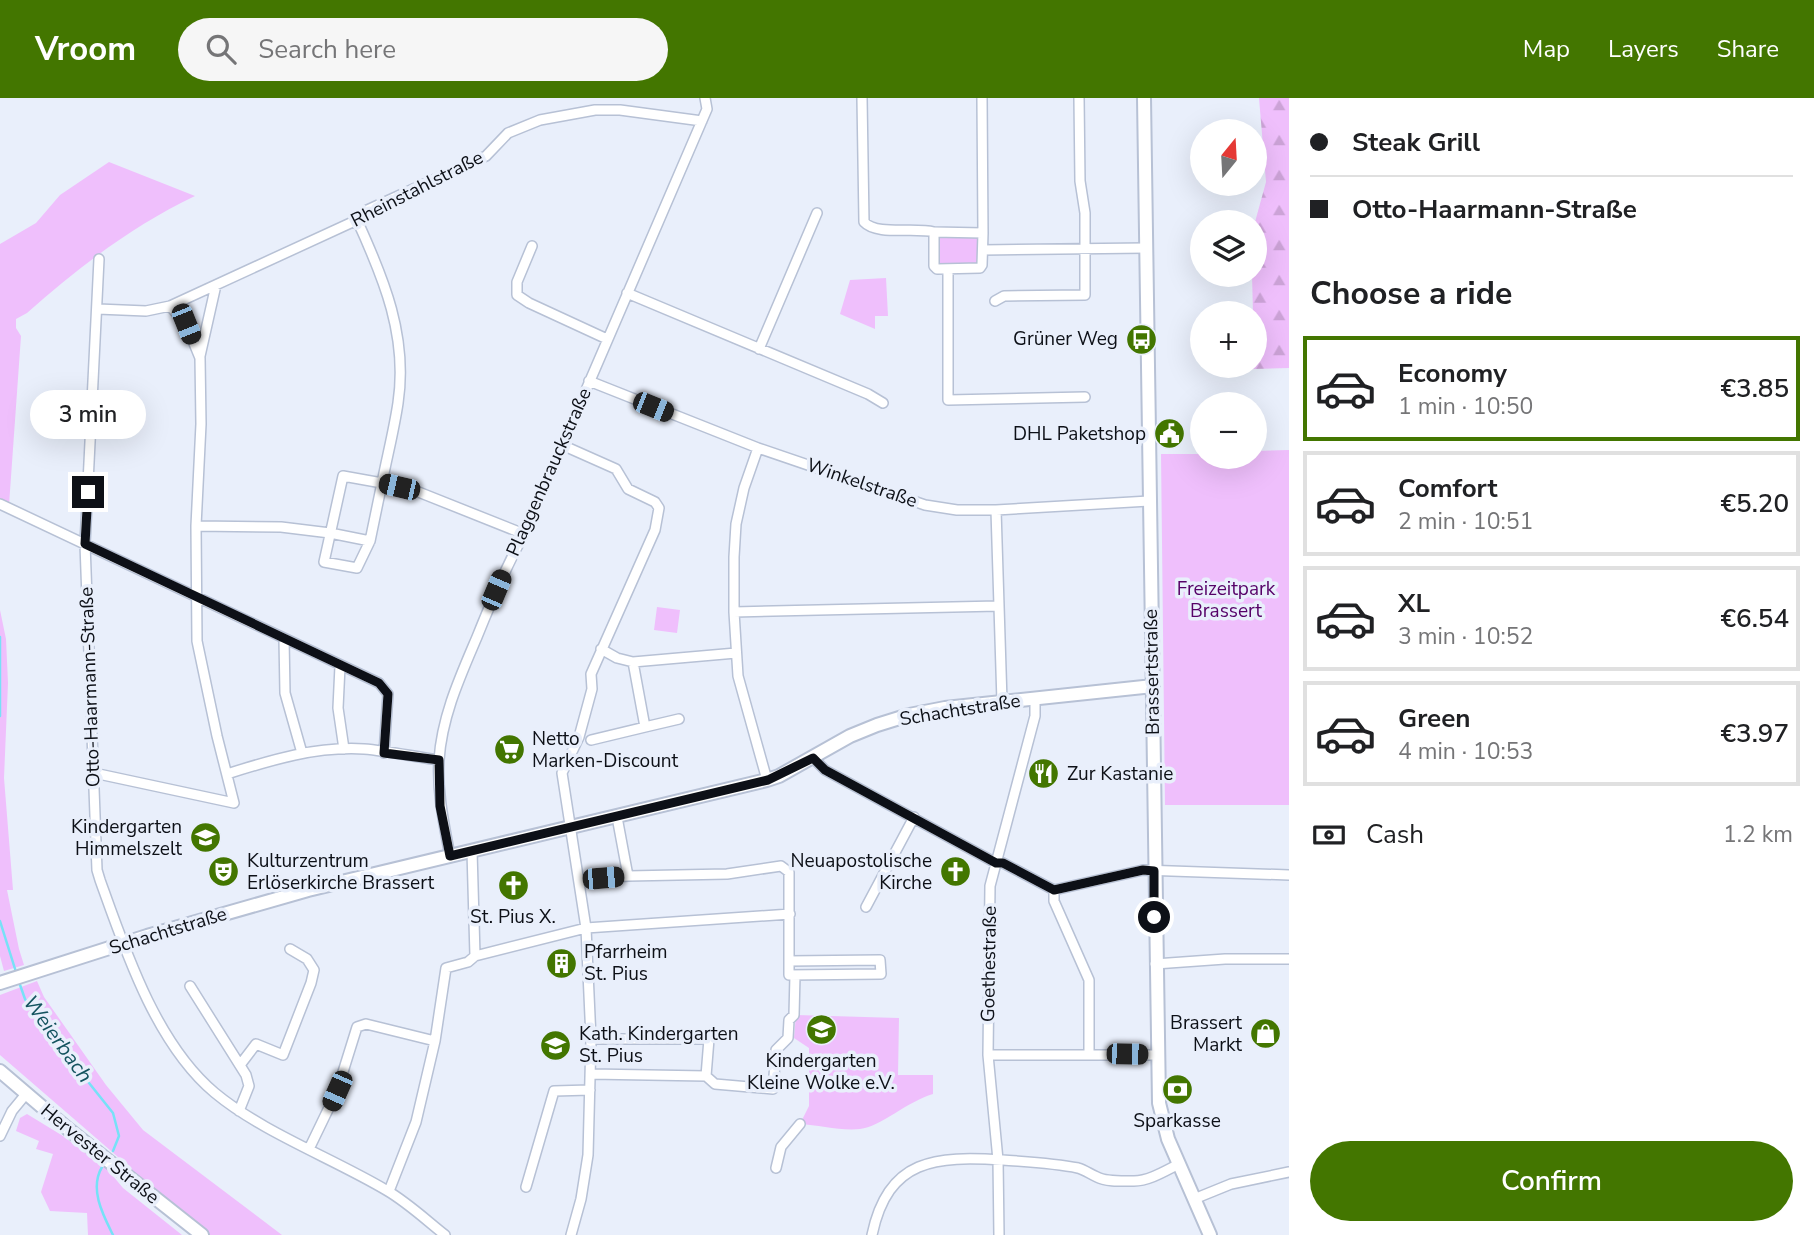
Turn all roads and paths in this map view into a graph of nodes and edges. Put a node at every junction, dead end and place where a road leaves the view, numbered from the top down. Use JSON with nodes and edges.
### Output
{"nodes":[{"id":1,"x":705,"y":98,"type":"edge"},
{"id":2,"x":863,"y":98,"type":"edge"},
{"id":3,"x":982,"y":98,"type":"edge"},
{"id":4,"x":1079,"y":98,"type":"edge"},
{"id":5,"x":1144,"y":98,"type":"edge"},
{"id":6,"x":702,"y":121,"type":"junction"},
{"id":7,"x":817,"y":213,"type":"dead end"},
{"id":8,"x":356,"y":220,"type":"junction"},
{"id":9,"x":934,"y":232,"type":"junction"},
{"id":10,"x":983,"y":233,"type":"junction"},
{"id":11,"x":533,"y":246,"type":"dead end"},
{"id":12,"x":1146,"y":248,"type":"junction"},
{"id":13,"x":1084,"y":249,"type":"junction"},
{"id":14,"x":983,"y":250,"type":"junction"},
{"id":15,"x":99,"y":259,"type":"dead end"},
{"id":16,"x":948,"y":269,"type":"junction"},
{"id":17,"x":216,"y":285,"type":"junction"},
{"id":18,"x":627,"y":293,"type":"junction"},
{"id":19,"x":995,"y":301,"type":"dead end"},
{"id":20,"x":170,"y":306,"type":"junction"},
{"id":21,"x":98,"y":309,"type":"junction"},
{"id":22,"x":607,"y":339,"type":"junction"},
{"id":23,"x":759,"y":349,"type":"junction"},
{"id":24,"x":200,"y":358,"type":"junction"},
{"id":25,"x":589,"y":381,"type":"junction"},
{"id":26,"x":872,"y":383,"type":"dead end"},
{"id":27,"x":868,"y":394,"type":"junction"},
{"id":28,"x":1085,"y":397,"type":"dead end"},
{"id":29,"x":883,"y":403,"type":"dead end"},
{"id":30,"x":562,"y":445,"type":"junction"},
{"id":31,"x":758,"y":448,"type":"junction"},
{"id":32,"x":382,"y":483,"type":"junction"},
{"id":33,"x":1149,"y":501,"type":"junction"},
{"id":34,"x":0,"y":504,"type":"edge"},
{"id":35,"x":996,"y":510,"type":"junction"},
{"id":36,"x":196,"y":526,"type":"junction"},
{"id":37,"x":330,"y":533,"type":"junction"},
{"id":38,"x":524,"y":534,"type":"junction"},
{"id":39,"x":370,"y":541,"type":"junction"},
{"id":40,"x":85,"y":544,"type":"junction"},
{"id":41,"x":196,"y":596,"type":"junction"},
{"id":42,"x":998,"y":606,"type":"junction"},
{"id":43,"x":734,"y":612,"type":"junction"},
{"id":44,"x":284,"y":639,"type":"junction"},
{"id":45,"x":601,"y":649,"type":"junction"},
{"id":46,"x":736,"y":653,"type":"junction"},
{"id":47,"x":633,"y":662,"type":"junction"},
{"id":48,"x":340,"y":666,"type":"junction"},
{"id":49,"x":1153,"y":686,"type":"junction"},
{"id":50,"x":1034,"y":699,"type":"junction"},
{"id":51,"x":1002,"y":702,"type":"junction"},
{"id":52,"x":678,"y":719,"type":"dead end"},
{"id":53,"x":645,"y":727,"type":"junction"},
{"id":54,"x":591,"y":740,"type":"dead end"},
{"id":55,"x":344,"y":749,"type":"junction"},
{"id":56,"x":384,"y":753,"type":"junction"},
{"id":57,"x":302,"y":754,"type":"junction"},
{"id":58,"x":813,"y":758,"type":"junction"},
{"id":59,"x":439,"y":760,"type":"junction"},
{"id":60,"x":94,"y":773,"type":"junction"},
{"id":61,"x":227,"y":774,"type":"junction"},
{"id":62,"x":768,"y":780,"type":"junction"},
{"id":63,"x":617,"y":817,"type":"junction"},
{"id":64,"x":914,"y":817,"type":"junction"},
{"id":65,"x":572,"y":826,"type":"junction"},
{"id":66,"x":472,"y":850,"type":"junction"},
{"id":67,"x":450,"y":856,"type":"junction"},
{"id":68,"x":996,"y":863,"type":"junction"},
{"id":69,"x":1154,"y":871,"type":"junction"},
{"id":70,"x":1289,"y":874,"type":"edge"},
{"id":71,"x":628,"y":876,"type":"junction"},
{"id":72,"x":579,"y":880,"type":"junction"},
{"id":73,"x":1054,"y":890,"type":"junction"},
{"id":74,"x":866,"y":906,"type":"dead end"},
{"id":75,"x":790,"y":914,"type":"junction"},
{"id":76,"x":586,"y":928,"type":"junction"},
{"id":77,"x":123,"y":943,"type":"junction"},
{"id":78,"x":290,"y":949,"type":"dead end"},
{"id":79,"x":475,"y":956,"type":"junction"},
{"id":80,"x":1289,"y":959,"type":"edge"},
{"id":81,"x":789,"y":961,"type":"junction"},
{"id":82,"x":1155,"y":964,"type":"junction"},
{"id":83,"x":792,"y":975,"type":"junction"},
{"id":84,"x":4,"y":982,"type":"edge"},
{"id":85,"x":190,"y":986,"type":"dead end"},
{"id":86,"x":591,"y":1039,"type":"junction"},
{"id":87,"x":435,"y":1041,"type":"junction"},
{"id":88,"x":1089,"y":1054,"type":"junction"},
{"id":89,"x":988,"y":1055,"type":"junction"},
{"id":90,"x":1157,"y":1055,"type":"junction"},
{"id":91,"x":240,"y":1065,"type":"junction"},
{"id":92,"x":0,"y":1071,"type":"edge"},
{"id":93,"x":591,"y":1074,"type":"junction"},
{"id":94,"x":706,"y":1076,"type":"junction"},
{"id":95,"x":590,"y":1090,"type":"junction"},
{"id":96,"x":26,"y":1094,"type":"junction"},
{"id":97,"x":239,"y":1111,"type":"junction"},
{"id":98,"x":800,"y":1124,"type":"dead end"},
{"id":99,"x":0,"y":1136,"type":"edge"},
{"id":100,"x":309,"y":1149,"type":"junction"},
{"id":101,"x":998,"y":1160,"type":"junction"},
{"id":102,"x":1178,"y":1164,"type":"junction"},
{"id":103,"x":776,"y":1168,"type":"dead end"},
{"id":104,"x":1289,"y":1172,"type":"edge"},
{"id":105,"x":526,"y":1187,"type":"dead end"},
{"id":106,"x":389,"y":1191,"type":"junction"},
{"id":107,"x":1195,"y":1199,"type":"junction"},
{"id":108,"x":202,"y":1235,"type":"edge"},
{"id":109,"x":445,"y":1235,"type":"edge"},
{"id":110,"x":571,"y":1235,"type":"edge"},
{"id":111,"x":872,"y":1235,"type":"edge"},
{"id":112,"x":999,"y":1235,"type":"edge"},
{"id":113,"x":1210,"y":1235,"type":"edge"}],
"edges":[{"from":1,"to":6,"type":"street","name":"Plaggenbrauckstraße"},
{"from":2,"to":9,"type":"street"},
{"from":3,"to":10,"type":"street"},
{"from":4,"to":13,"type":"street"},
{"from":5,"to":12,"type":"main road","name":"Brassertstraße"},
{"from":6,"to":8,"type":"street","name":"Rheinstahlstraße"},
{"from":6,"to":18,"type":"street","name":"Plaggenbrauckstraße"},
{"from":7,"to":23,"type":"street"},
{"from":8,"to":17,"type":"street","name":"Rheinstahlstraße"},
{"from":8,"to":32,"type":"street"},
{"from":9,"to":10,"type":"street"},
{"from":9,"to":16,"type":"street"},
{"from":10,"to":14,"type":"street"},
{"from":11,"to":22,"type":"street"},
{"from":12,"to":13,"type":"street"},
{"from":12,"to":33,"type":"main road","name":"Brassertstraße"},
{"from":13,"to":14,"type":"street"},
{"from":13,"to":19,"type":"street"},
{"from":14,"to":16,"type":"street"},
{"from":15,"to":21,"type":"street","name":"Otto-Haarmann-Straße"},
{"from":16,"to":28,"type":"street"},
{"from":17,"to":20,"type":"street","name":"Rheinstahlstraße"},
{"from":17,"to":24,"type":"street"},
{"from":18,"to":22,"type":"street","name":"Plaggenbrauckstraße"},
{"from":18,"to":23,"type":"street"},
{"from":20,"to":21,"type":"street","name":"Rheinstahlstraße"},
{"from":20,"to":24,"type":"street"},
{"from":21,"to":40,"type":"street","name":"Otto-Haarmann-Straße"},
{"from":22,"to":25,"type":"street","name":"Plaggenbrauckstraße"},
{"from":23,"to":27,"type":"street"},
{"from":24,"to":36,"type":"street"},
{"from":25,"to":30,"type":"street","name":"Plaggenbrauckstraße"},
{"from":25,"to":31,"type":"street","name":"Winkelstraße"},
{"from":26,"to":27,"type":"street"},
{"from":27,"to":29,"type":"street"},
{"from":30,"to":38,"type":"street","name":"Plaggenbrauckstraße"},
{"from":30,"to":45,"type":"street"},
{"from":31,"to":35,"type":"street","name":"Winkelstraße"},
{"from":31,"to":43,"type":"street"},
{"from":32,"to":37,"type":"street"},
{"from":32,"to":38,"type":"street"},
{"from":32,"to":39,"type":"street"},
{"from":33,"to":35,"type":"street","name":"Winkelstraße"},
{"from":33,"to":49,"type":"main road","name":"Brassertstraße"},
{"from":34,"to":40,"type":"street"},
{"from":35,"to":42,"type":"street"},
{"from":36,"to":37,"type":"street"},
{"from":36,"to":41,"type":"street"},
{"from":37,"to":39,"type":"street"},
{"from":37,"to":39,"type":"street"},
{"from":38,"to":59,"type":"street","name":"Plaggenbrauckstraße"},
{"from":40,"to":41,"type":"street"},
{"from":40,"to":60,"type":"street","name":"Otto-Haarmann-Straße"},
{"from":41,"to":44,"type":"street"},
{"from":41,"to":61,"type":"street"},
{"from":42,"to":43,"type":"street"},
{"from":42,"to":51,"type":"street"},
{"from":43,"to":46,"type":"street"},
{"from":44,"to":48,"type":"street"},
{"from":44,"to":57,"type":"street"},
{"from":45,"to":47,"type":"street"},
{"from":45,"to":65,"type":"street"},
{"from":46,"to":47,"type":"street"},
{"from":46,"to":62,"type":"street"},
{"from":47,"to":53,"type":"street"},
{"from":48,"to":55,"type":"street"},
{"from":48,"to":56,"type":"street"},
{"from":49,"to":50,"type":"main road","name":"Schachtstraße"},
{"from":49,"to":69,"type":"main road","name":"Brassertstraße"},
{"from":50,"to":51,"type":"main road","name":"Schachtstraße"},
{"from":50,"to":68,"type":"street","name":"Goethestraße"},
{"from":51,"to":58,"type":"main road","name":"Schachtstraße"},
{"from":52,"to":53,"type":"street"},
{"from":53,"to":54,"type":"street"},
{"from":55,"to":56,"type":"street"},
{"from":55,"to":57,"type":"street"},
{"from":56,"to":59,"type":"street"},
{"from":57,"to":61,"type":"street"},
{"from":58,"to":62,"type":"main road","name":"Schachtstraße"},
{"from":58,"to":64,"type":"street"},
{"from":59,"to":67,"type":"street","name":"Plaggenbrauckstraße"},
{"from":60,"to":61,"type":"street"},
{"from":60,"to":77,"type":"street","name":"Otto-Haarmann-Straße"},
{"from":62,"to":63,"type":"main road","name":"Schachtstraße"},
{"from":63,"to":65,"type":"main road","name":"Schachtstraße"},
{"from":63,"to":71,"type":"street"},
{"from":64,"to":68,"type":"street"},
{"from":64,"to":74,"type":"street"},
{"from":65,"to":66,"type":"main road","name":"Schachtstraße"},
{"from":65,"to":72,"type":"street"},
{"from":66,"to":67,"type":"main road","name":"Schachtstraße"},
{"from":66,"to":79,"type":"street"},
{"from":67,"to":77,"type":"main road","name":"Schachtstraße"},
{"from":68,"to":73,"type":"street"},
{"from":68,"to":89,"type":"street","name":"Goethestraße"},
{"from":69,"to":70,"type":"street"},
{"from":69,"to":73,"type":"street"},
{"from":69,"to":82,"type":"main road","name":"Brassertstraße"},
{"from":71,"to":72,"type":"street"},
{"from":71,"to":75,"type":"street"},
{"from":72,"to":76,"type":"street"},
{"from":73,"to":88,"type":"street"},
{"from":75,"to":76,"type":"street"},
{"from":75,"to":81,"type":"street"},
{"from":76,"to":79,"type":"street"},
{"from":76,"to":86,"type":"street"},
{"from":77,"to":84,"type":"main road","name":"Schachtstraße"},
{"from":77,"to":97,"type":"street","name":"Otto-Haarmann-Straße"},
{"from":78,"to":91,"type":"street"},
{"from":79,"to":87,"type":"street"},
{"from":80,"to":82,"type":"street"},
{"from":81,"to":83,"type":"street"},
{"from":81,"to":83,"type":"street"},
{"from":82,"to":90,"type":"main road","name":"Brassertstraße"},
{"from":83,"to":94,"type":"street"},
{"from":85,"to":91,"type":"street"},
{"from":86,"to":93,"type":"street"},
{"from":86,"to":94,"type":"street"},
{"from":87,"to":100,"type":"street"},
{"from":87,"to":106,"type":"street"},
{"from":88,"to":89,"type":"street"},
{"from":88,"to":90,"type":"street"},
{"from":89,"to":101,"type":"street","name":"Goethestraße"},
{"from":90,"to":102,"type":"main road","name":"Brassertstraße"},
{"from":91,"to":97,"type":"street"},
{"from":92,"to":96,"type":"main road","name":"Hervester Straße"},
{"from":93,"to":94,"type":"street"},
{"from":93,"to":95,"type":"street"},
{"from":95,"to":105,"type":"street"},
{"from":95,"to":110,"type":"street"},
{"from":96,"to":99,"type":"street"},
{"from":96,"to":108,"type":"main road","name":"Hervester Straße"},
{"from":97,"to":100,"type":"street","name":"Otto-Haarmann-Straße"},
{"from":98,"to":103,"type":"street"},
{"from":100,"to":106,"type":"street","name":"Otto-Haarmann-Straße"},
{"from":101,"to":102,"type":"street"},
{"from":101,"to":111,"type":"street"},
{"from":101,"to":112,"type":"street","name":"Goethestraße"},
{"from":102,"to":107,"type":"main road","name":"Brassertstraße"},
{"from":104,"to":107,"type":"street"},
{"from":106,"to":109,"type":"street","name":"Otto-Haarmann-Straße"},
{"from":107,"to":113,"type":"main road","name":"Brassertstraße"}]}
